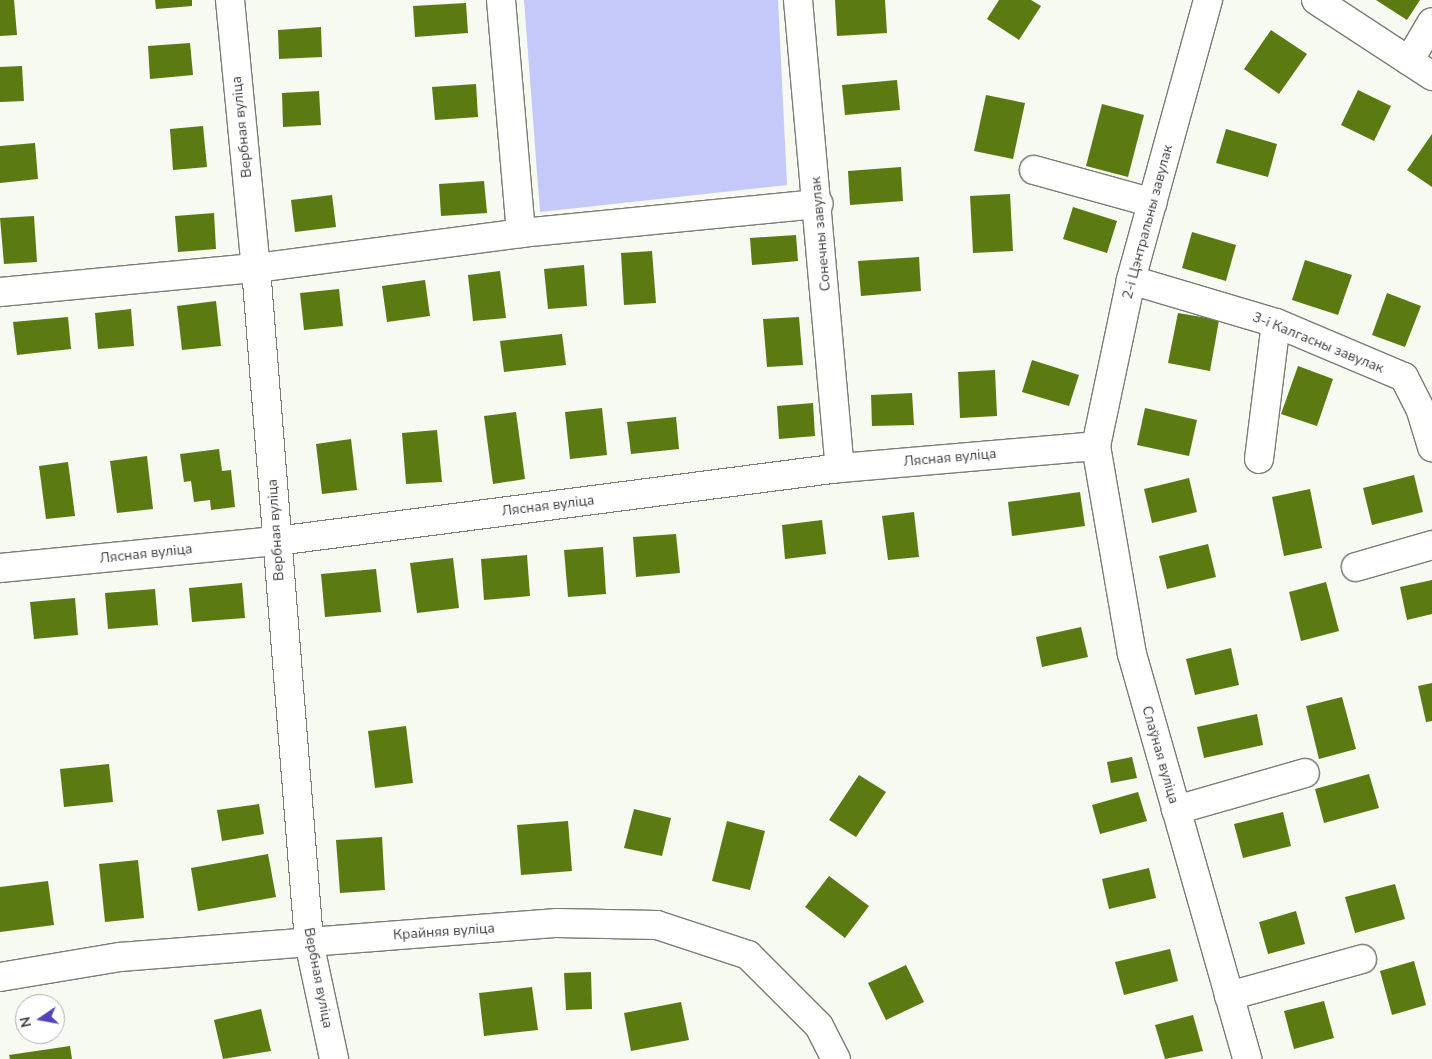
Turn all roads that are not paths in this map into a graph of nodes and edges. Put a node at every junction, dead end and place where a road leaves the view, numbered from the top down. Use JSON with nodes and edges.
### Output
{"nodes":[{"id":1,"x":230,"y":0,"type":"edge"},
{"id":2,"x":501,"y":0,"type":"edge"},
{"id":3,"x":798,"y":0,"type":"edge"},
{"id":4,"x":1208,"y":0,"type":"edge"},
{"id":5,"x":1316,"y":0,"type":"edge"},
{"id":6,"x":1432,"y":22,"type":"edge"},
{"id":7,"x":1409,"y":60,"type":"junction"},
{"id":8,"x":1432,"y":76,"type":"edge"},
{"id":9,"x":1034,"y":170,"type":"dead end"},
{"id":10,"x":1153,"y":202,"type":"junction"},
{"id":11,"x":819,"y":204,"type":"junction"},
{"id":12,"x":521,"y":232,"type":"junction"},
{"id":13,"x":256,"y":268,"type":"junction"},
{"id":14,"x":1131,"y":280,"type":"junction"},
{"id":15,"x":0,"y":292,"type":"edge"},
{"id":16,"x":1276,"y":323,"type":"junction"},
{"id":17,"x":1096,"y":446,"type":"junction"},
{"id":18,"x":1432,"y":447,"type":"edge"},
{"id":19,"x":1259,"y":459,"type":"dead end"},
{"id":20,"x":840,"y":468,"type":"junction"},
{"id":21,"x":277,"y":541,"type":"junction"},
{"id":22,"x":1432,"y":545,"type":"edge"},
{"id":23,"x":0,"y":568,"type":"edge"},
{"id":24,"x":1356,"y":568,"type":"dead end"},
{"id":25,"x":1305,"y":773,"type":"dead end"},
{"id":26,"x":1176,"y":810,"type":"junction"},
{"id":27,"x":309,"y":942,"type":"junction"},
{"id":28,"x":1362,"y":959,"type":"dead end"},
{"id":29,"x":0,"y":977,"type":"edge"},
{"id":30,"x":1229,"y":996,"type":"junction"},
{"id":31,"x":334,"y":1059,"type":"edge"},
{"id":32,"x":836,"y":1059,"type":"edge"},
{"id":33,"x":1247,"y":1059,"type":"edge"}],
"edges":[{"from":1,"to":13,"type":"street","name":"Вербная вуліца"},
{"from":2,"to":12,"type":"street"},
{"from":3,"to":11,"type":"street","name":"Сонечны завулак"},
{"from":4,"to":10,"type":"street","name":"2-і Цэнтральны завулак"},
{"from":5,"to":7,"type":"street"},
{"from":6,"to":7,"type":"street"},
{"from":7,"to":8,"type":"street"},
{"from":9,"to":10,"type":"street"},
{"from":10,"to":14,"type":"street","name":"2-і Цэнтральны завулак"},
{"from":11,"to":12,"type":"street"},
{"from":11,"to":20,"type":"street","name":"Сонечны завулак"},
{"from":12,"to":13,"type":"street"},
{"from":13,"to":15,"type":"street"},
{"from":13,"to":21,"type":"street","name":"Вербная вуліца"},
{"from":14,"to":16,"type":"street","name":"3-і Калгасны завулак"},
{"from":14,"to":17,"type":"street","name":"2-і Цэнтральны завулак"},
{"from":16,"to":18,"type":"street","name":"3-і Калгасны завулак"},
{"from":16,"to":19,"type":"street"},
{"from":17,"to":20,"type":"street","name":"Лясная вуліца"},
{"from":17,"to":26,"type":"street","name":"Слаўная вуліца"},
{"from":20,"to":21,"type":"street","name":"Лясная вуліца"},
{"from":21,"to":23,"type":"street","name":"Лясная вуліца"},
{"from":21,"to":27,"type":"street","name":"Вербная вуліца"},
{"from":22,"to":24,"type":"street"},
{"from":25,"to":26,"type":"street"},
{"from":26,"to":30,"type":"street","name":"Слаўная вуліца"},
{"from":27,"to":29,"type":"street","name":"Крайняя вуліца"},
{"from":27,"to":31,"type":"street","name":"Вербная вуліца"},
{"from":27,"to":32,"type":"street","name":"Крайняя вуліца"},
{"from":28,"to":30,"type":"street"},
{"from":30,"to":33,"type":"street","name":"Слаўная вуліца"}]}
